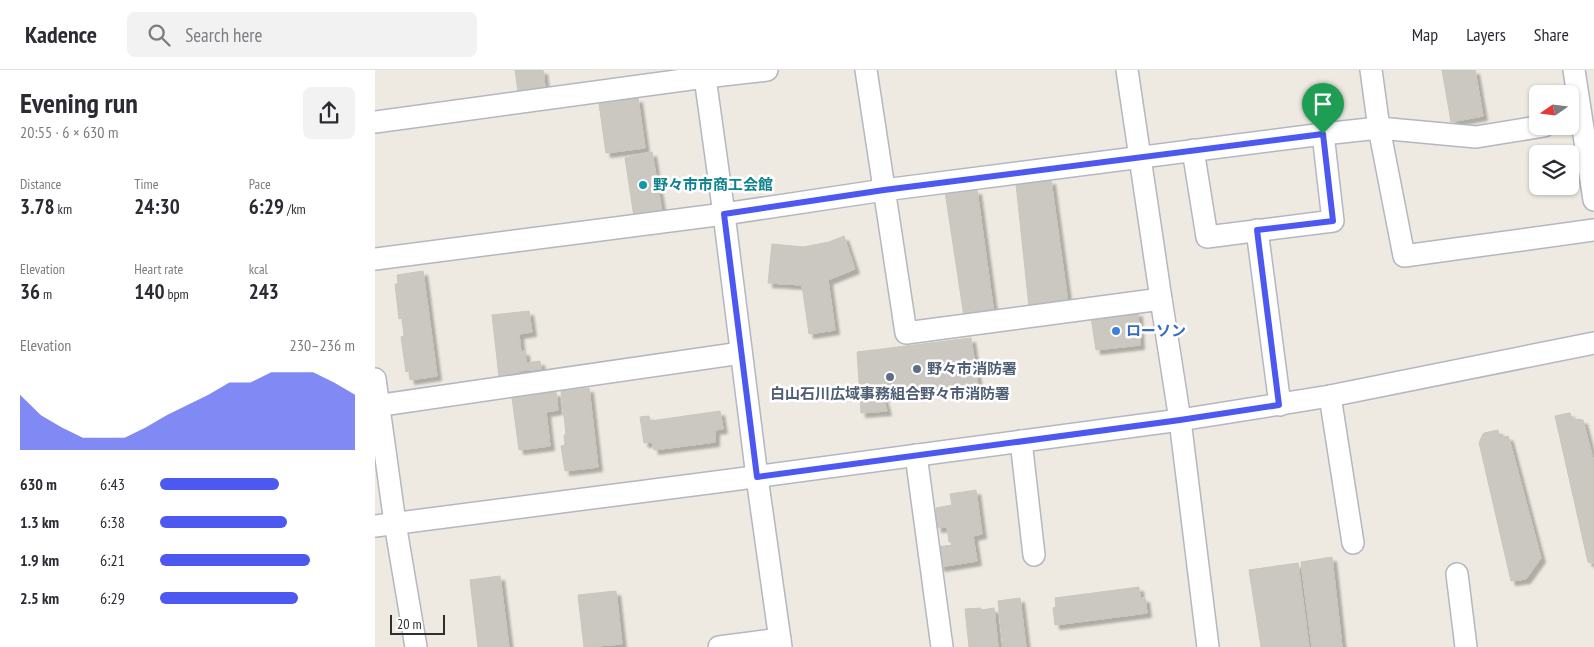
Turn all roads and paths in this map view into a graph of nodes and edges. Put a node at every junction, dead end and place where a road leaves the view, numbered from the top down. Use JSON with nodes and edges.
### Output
{"nodes":[{"id":1,"x":767,"y":70,"type":"edge"},
{"id":2,"x":866,"y":70,"type":"edge"},
{"id":3,"x":1127,"y":70,"type":"edge"},
{"id":4,"x":1371,"y":70,"type":"edge"},
{"id":5,"x":1574,"y":70,"type":"edge"},
{"id":6,"x":705,"y":73,"type":"edge"},
{"id":7,"x":1582,"y":120,"type":"edge"},
{"id":8,"x":375,"y":122,"type":"edge"},
{"id":9,"x":1379,"y":128,"type":"junction"},
{"id":10,"x":1529,"y":128,"type":"edge"},
{"id":11,"x":1323,"y":134,"type":"junction"},
{"id":12,"x":1193,"y":150,"type":"junction"},
{"id":13,"x":1139,"y":156,"type":"junction"},
{"id":14,"x":884,"y":190,"type":"junction"},
{"id":15,"x":1594,"y":200,"type":"edge"},
{"id":16,"x":724,"y":214,"type":"junction"},
{"id":17,"x":1257,"y":230,"type":"junction"},
{"id":18,"x":1594,"y":230,"type":"edge"},
{"id":19,"x":375,"y":259,"type":"edge"},
{"id":20,"x":1161,"y":299,"type":"junction"},
{"id":21,"x":1594,"y":343,"type":"edge"},
{"id":22,"x":741,"y":353,"type":"junction"},
{"id":23,"x":375,"y":379,"type":"edge"},
{"id":24,"x":1330,"y":396,"type":"junction"},
{"id":25,"x":1279,"y":405,"type":"junction"},
{"id":26,"x":377,"y":406,"type":"edge"},
{"id":27,"x":1180,"y":420,"type":"junction"},
{"id":28,"x":1021,"y":441,"type":"junction"},
{"id":29,"x":916,"y":456,"type":"junction"},
{"id":30,"x":757,"y":477,"type":"junction"},
{"id":31,"x":385,"y":524,"type":"edge"},
{"id":32,"x":1353,"y":543,"type":"dead end"},
{"id":33,"x":1034,"y":555,"type":"dead end"},
{"id":34,"x":1457,"y":574,"type":"dead end"},
{"id":35,"x":781,"y":643,"type":"edge"},
{"id":36,"x":416,"y":647,"type":"edge"},
{"id":37,"x":719,"y":647,"type":"edge"},
{"id":38,"x":942,"y":647,"type":"edge"},
{"id":39,"x":1208,"y":647,"type":"edge"},
{"id":40,"x":1466,"y":647,"type":"edge"}],
"edges":[{"from":1,"to":6,"type":"street"},
{"from":2,"to":14,"type":"street"},
{"from":3,"to":13,"type":"street"},
{"from":4,"to":9,"type":"street"},
{"from":5,"to":7,"type":"street"},
{"from":6,"to":8,"type":"street"},
{"from":6,"to":16,"type":"street"},
{"from":7,"to":15,"type":"street"},
{"from":9,"to":10,"type":"street"},
{"from":9,"to":11,"type":"street"},
{"from":9,"to":18,"type":"street"},
{"from":11,"to":12,"type":"street"},
{"from":11,"to":17,"type":"street"},
{"from":12,"to":13,"type":"street"},
{"from":12,"to":17,"type":"street"},
{"from":13,"to":14,"type":"street"},
{"from":13,"to":20,"type":"street"},
{"from":14,"to":16,"type":"street"},
{"from":14,"to":20,"type":"street"},
{"from":16,"to":19,"type":"street"},
{"from":16,"to":22,"type":"street"},
{"from":17,"to":25,"type":"street"},
{"from":20,"to":27,"type":"street"},
{"from":21,"to":24,"type":"street"},
{"from":22,"to":26,"type":"street"},
{"from":22,"to":30,"type":"street"},
{"from":23,"to":26,"type":"street"},
{"from":24,"to":25,"type":"street"},
{"from":24,"to":32,"type":"street"},
{"from":25,"to":27,"type":"street"},
{"from":26,"to":31,"type":"street"},
{"from":27,"to":28,"type":"street"},
{"from":27,"to":39,"type":"street"},
{"from":28,"to":29,"type":"street"},
{"from":28,"to":33,"type":"street"},
{"from":29,"to":30,"type":"street"},
{"from":29,"to":38,"type":"street"},
{"from":30,"to":31,"type":"street"},
{"from":30,"to":35,"type":"street"},
{"from":31,"to":36,"type":"street"},
{"from":34,"to":40,"type":"street"},
{"from":35,"to":37,"type":"street"}]}
